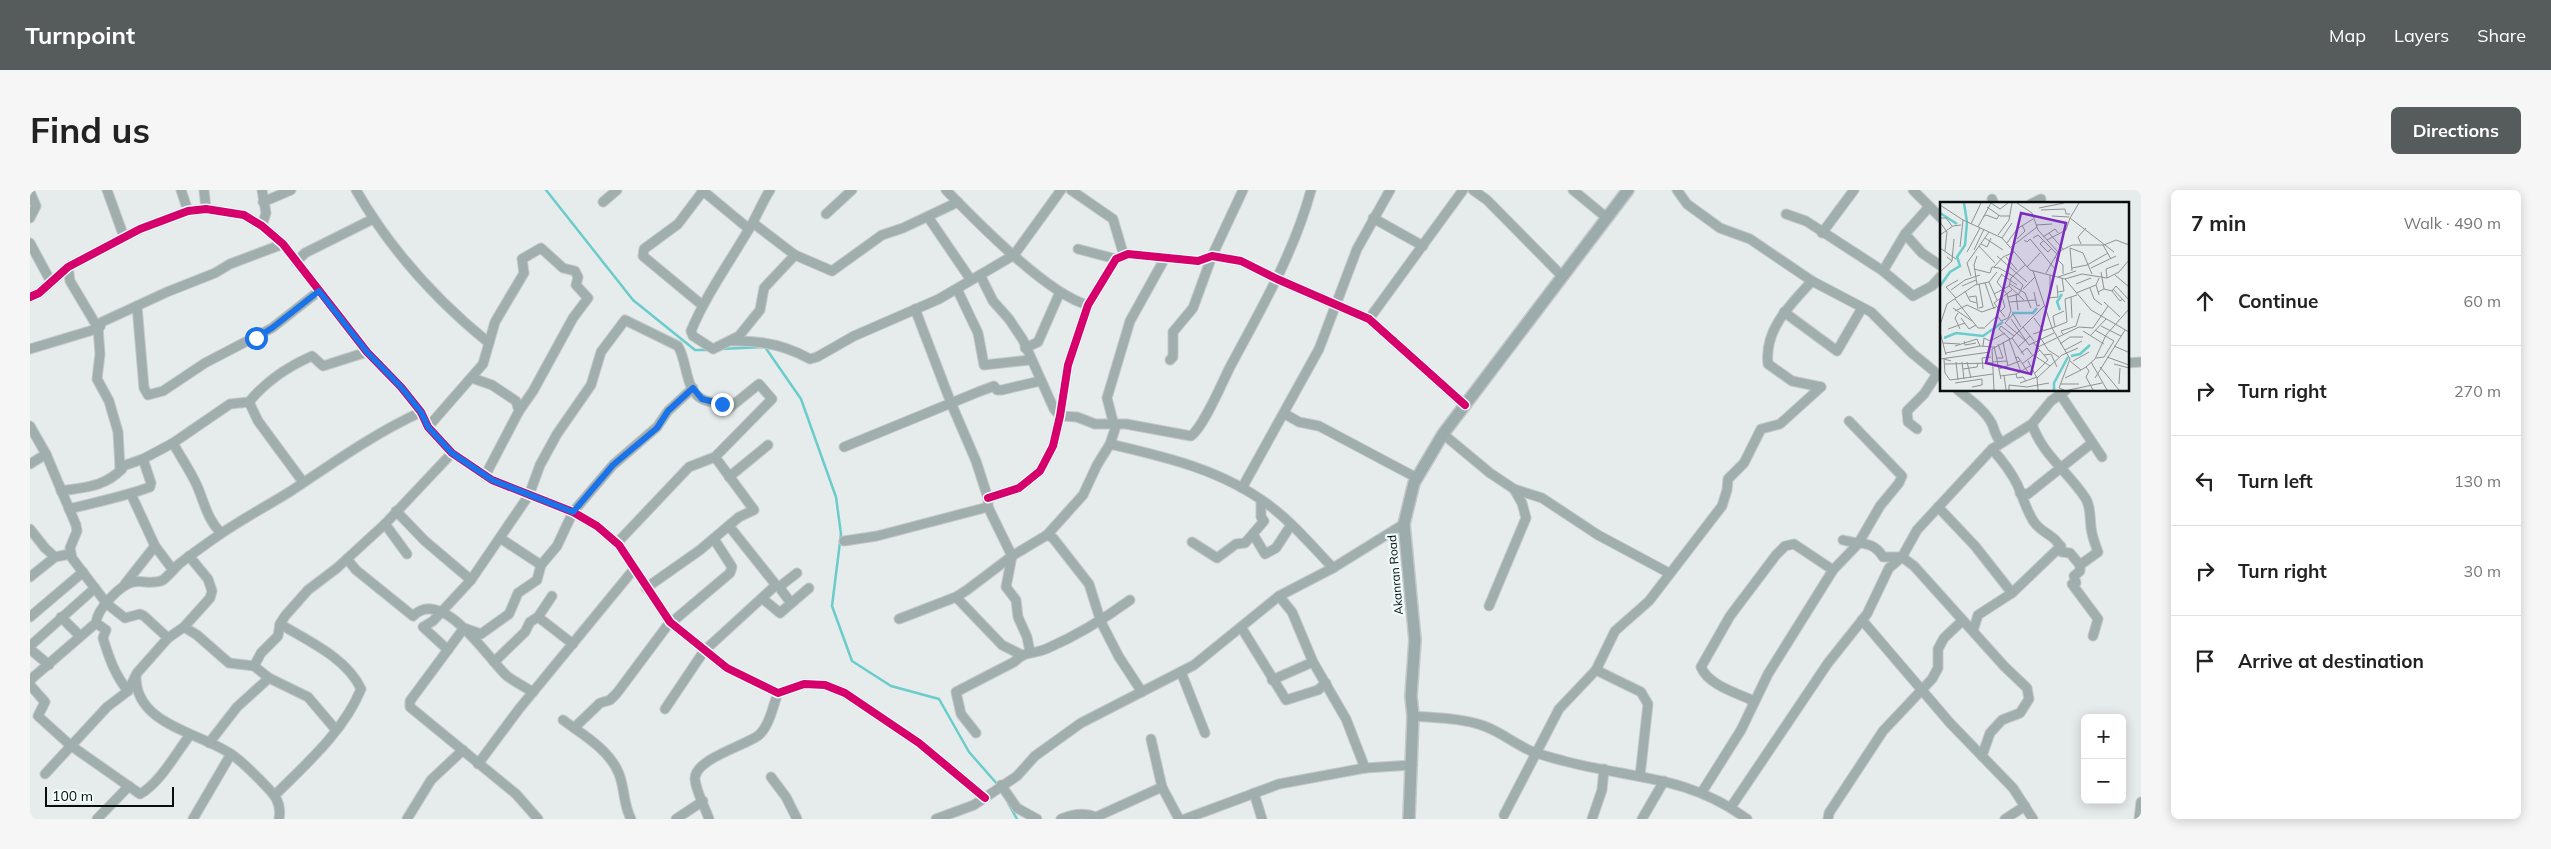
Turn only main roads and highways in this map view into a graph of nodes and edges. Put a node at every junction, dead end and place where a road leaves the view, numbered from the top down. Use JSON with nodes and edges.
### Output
{"nodes":[{"id":1,"x":1628,"y":190,"type":"edge"},
{"id":2,"x":1409,"y":819,"type":"edge"}],
"edges":[{"from":1,"to":2,"type":"main road","name":"Akanran Road"}]}
